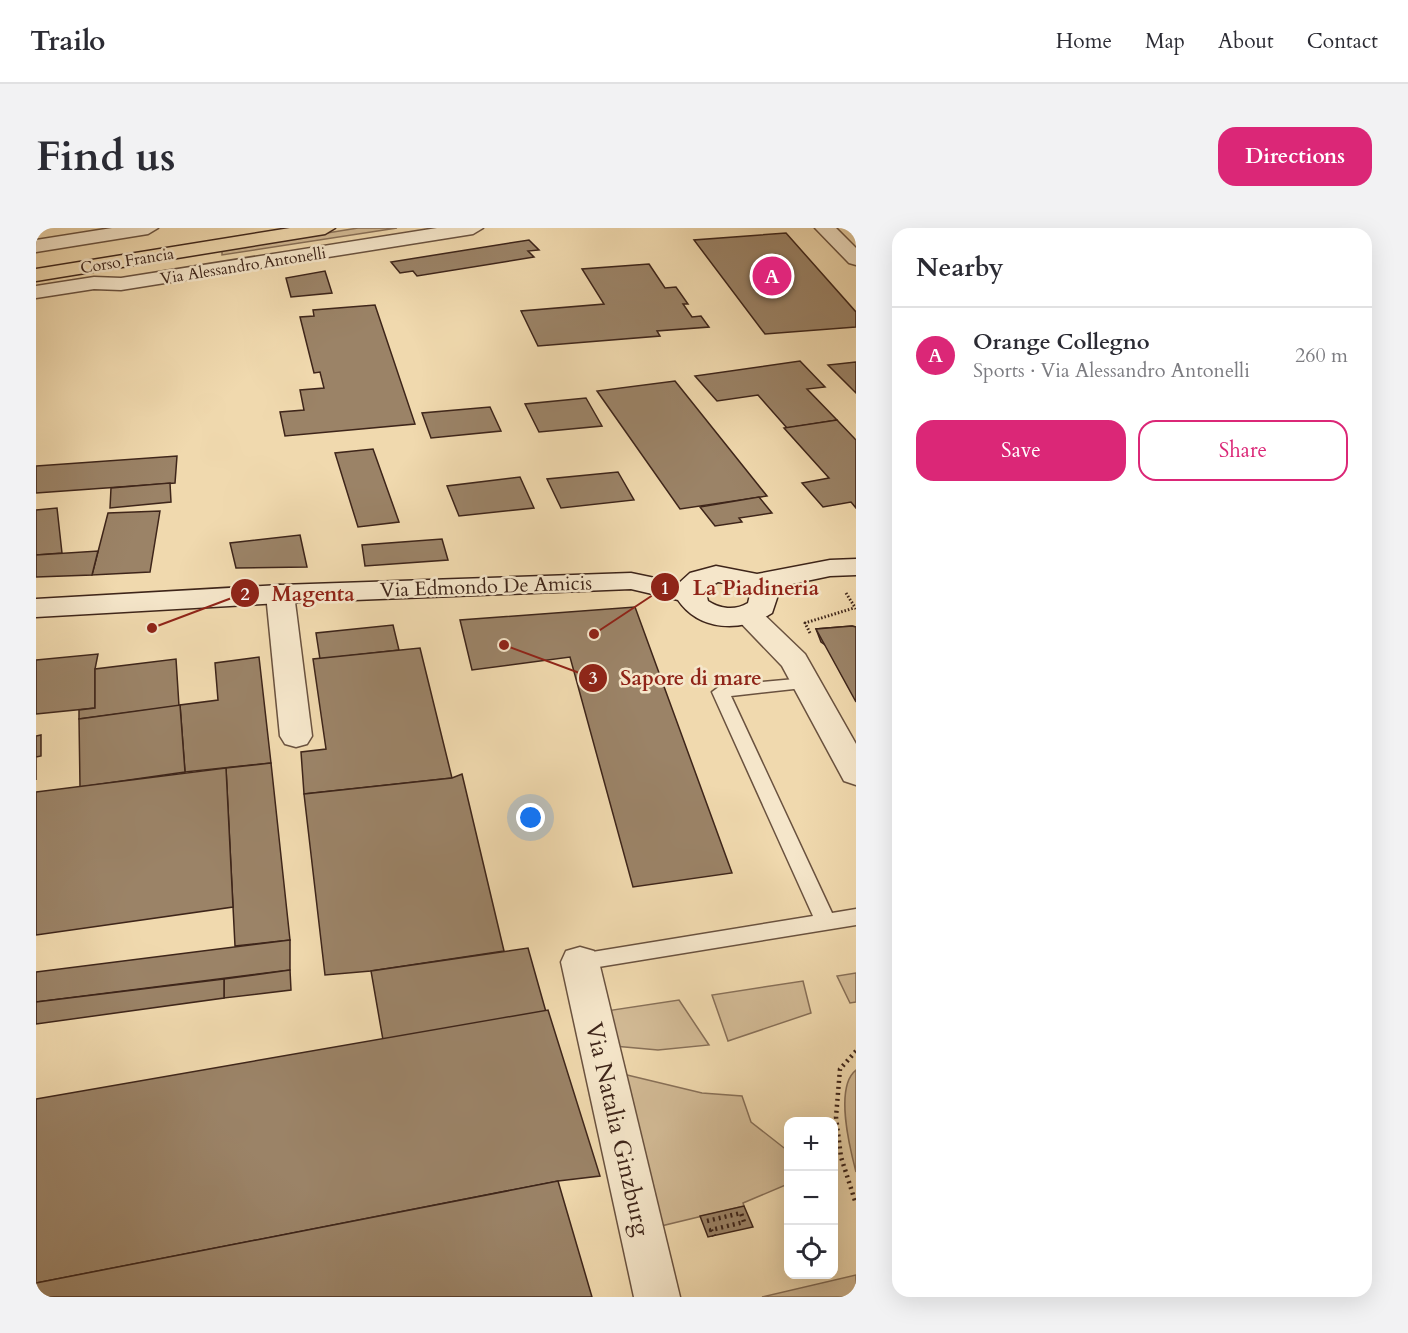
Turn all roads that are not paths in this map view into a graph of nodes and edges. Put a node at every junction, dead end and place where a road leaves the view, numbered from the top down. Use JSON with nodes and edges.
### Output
{"nodes":[{"id":1,"x":81,"y":228,"type":"edge"},
{"id":2,"x":148,"y":228,"type":"edge"},
{"id":3,"x":236,"y":228,"type":"edge"},
{"id":4,"x":325,"y":228,"type":"edge"},
{"id":5,"x":473,"y":228,"type":"edge"},
{"id":6,"x":825,"y":228,"type":"edge"},
{"id":7,"x":856,"y":260,"type":"edge"},
{"id":8,"x":44,"y":261,"type":"edge"},
{"id":9,"x":36,"y":291,"type":"edge"},
{"id":10,"x":36,"y":308,"type":"edge"},
{"id":11,"x":856,"y":567,"type":"edge"},
{"id":12,"x":754,"y":583,"type":"junction"},
{"id":13,"x":280,"y":594,"type":"junction"},
{"id":14,"x":690,"y":594,"type":"junction"},
{"id":15,"x":36,"y":608,"type":"edge"},
{"id":16,"x":749,"y":616,"type":"junction"},
{"id":17,"x":806,"y":683,"type":"junction"},
{"id":18,"x":296,"y":736,"type":"dead end"},
{"id":19,"x":856,"y":773,"type":"edge"},
{"id":20,"x":856,"y":917,"type":"edge"},
{"id":21,"x":826,"y":922,"type":"junction"},
{"id":22,"x":580,"y":962,"type":"joint"},
{"id":23,"x":657,"y":1297,"type":"edge"}],
"edges":[{"from":1,"to":8,"type":"street"},
{"from":2,"to":8,"type":"street"},
{"from":3,"to":8,"type":"main road","name":"Corso Francia"},
{"from":4,"to":8,"type":"main road","name":"Corso Francia"},
{"from":5,"to":8,"type":"street","name":"Via Alessandro Antonelli"},
{"from":6,"to":7,"type":"street"},
{"from":8,"to":9,"type":"street","name":"Corso Francia"},
{"from":8,"to":10,"type":"street","name":"Via Alessandro Antonelli"},
{"from":11,"to":12,"type":"street"},
{"from":12,"to":14,"type":"street"},
{"from":12,"to":16,"type":"street"},
{"from":13,"to":14,"type":"street","name":"Via Edmondo De Amicis"},
{"from":13,"to":15,"type":"street","name":"Via Edmondo De Amicis"},
{"from":13,"to":18,"type":"street"},
{"from":14,"to":16,"type":"street"},
{"from":16,"to":17,"type":"street"},
{"from":17,"to":19,"type":"street"},
{"from":17,"to":21,"type":"lane"},
{"from":20,"to":21,"type":"lane"},
{"from":21,"to":22,"type":"lane"},
{"from":22,"to":23,"type":"street","name":"Via Natalia Ginzburg"}]}
